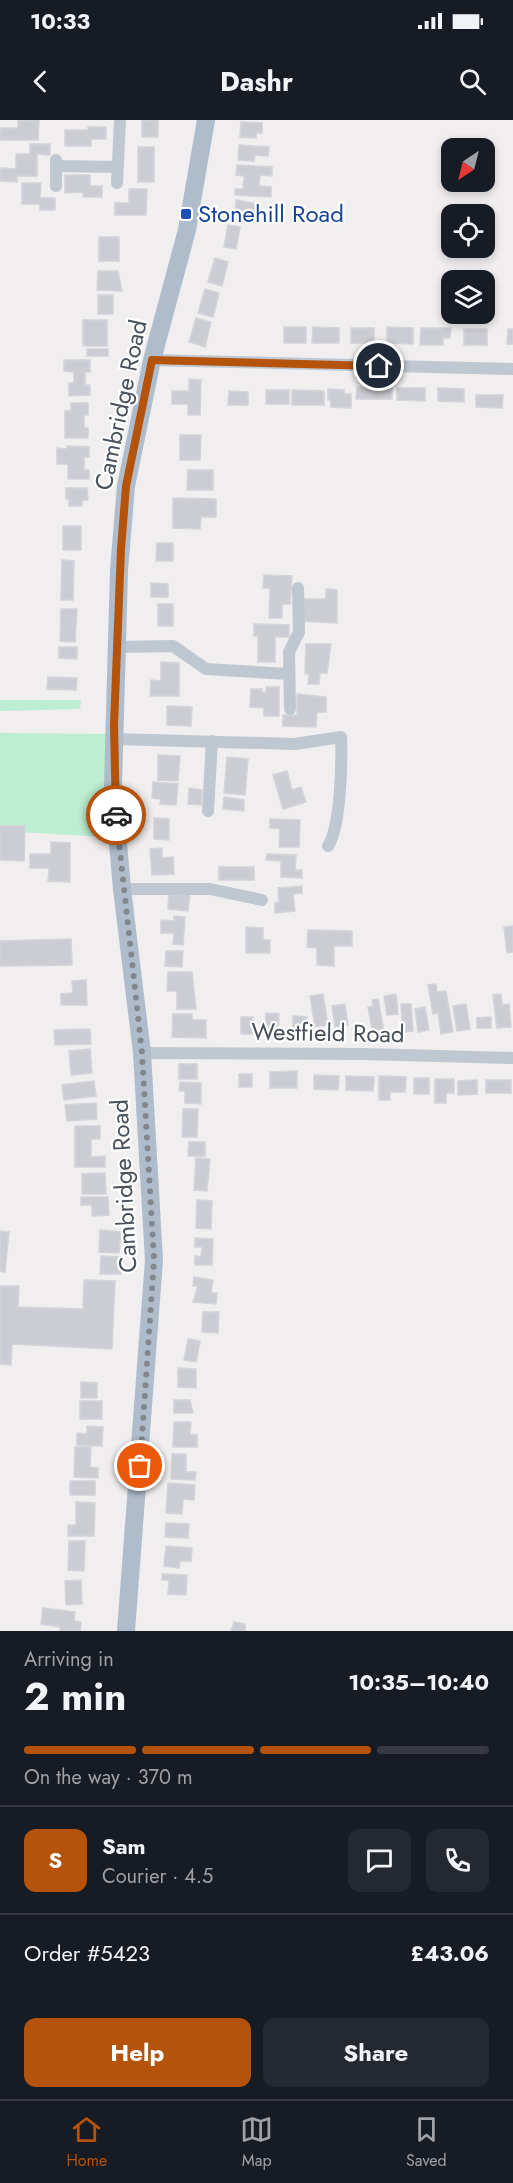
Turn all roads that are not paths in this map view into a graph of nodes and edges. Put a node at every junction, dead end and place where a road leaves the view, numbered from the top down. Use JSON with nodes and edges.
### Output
{"nodes":[{"id":1,"x":120,"y":120,"type":"edge"},
{"id":2,"x":206,"y":120,"type":"edge"},
{"id":3,"x":118,"y":167,"type":"junction"},
{"id":4,"x":117,"y":183,"type":"dead end"},
{"id":5,"x":56,"y":186,"type":"dead end"},
{"id":6,"x":152,"y":360,"type":"junction"},
{"id":7,"x":513,"y":369,"type":"edge"},
{"id":8,"x":298,"y":588,"type":"dead end"},
{"id":9,"x":116,"y":647,"type":"junction"},
{"id":10,"x":289,"y":674,"type":"junction"},
{"id":11,"x":290,"y":709,"type":"dead end"},
{"id":12,"x":114,"y":739,"type":"junction"},
{"id":13,"x":212,"y":741,"type":"junction"},
{"id":14,"x":208,"y":812,"type":"dead end"},
{"id":15,"x":327,"y":846,"type":"dead end"},
{"id":16,"x":122,"y":889,"type":"junction"},
{"id":17,"x":262,"y":900,"type":"dead end"},
{"id":18,"x":142,"y":1053,"type":"junction"},
{"id":19,"x":513,"y":1059,"type":"edge"},
{"id":20,"x":126,"y":1631,"type":"edge"}],
"edges":[{"from":1,"to":3,"type":"street"},
{"from":2,"to":6,"type":"main road","name":"Cambridge Road"},
{"from":3,"to":4,"type":"street"},
{"from":3,"to":5,"type":"street"},
{"from":6,"to":7,"type":"street"},
{"from":6,"to":9,"type":"main road","name":"Cambridge Road"},
{"from":8,"to":10,"type":"street"},
{"from":9,"to":10,"type":"street"},
{"from":9,"to":12,"type":"main road","name":"Cambridge Road"},
{"from":10,"to":11,"type":"street"},
{"from":12,"to":13,"type":"street"},
{"from":12,"to":16,"type":"main road","name":"Cambridge Road"},
{"from":13,"to":14,"type":"street"},
{"from":13,"to":15,"type":"street"},
{"from":16,"to":17,"type":"street"},
{"from":16,"to":18,"type":"main road","name":"Cambridge Road"},
{"from":18,"to":19,"type":"street","name":"Westfield Road"},
{"from":18,"to":20,"type":"main road","name":"Cambridge Road"}]}
